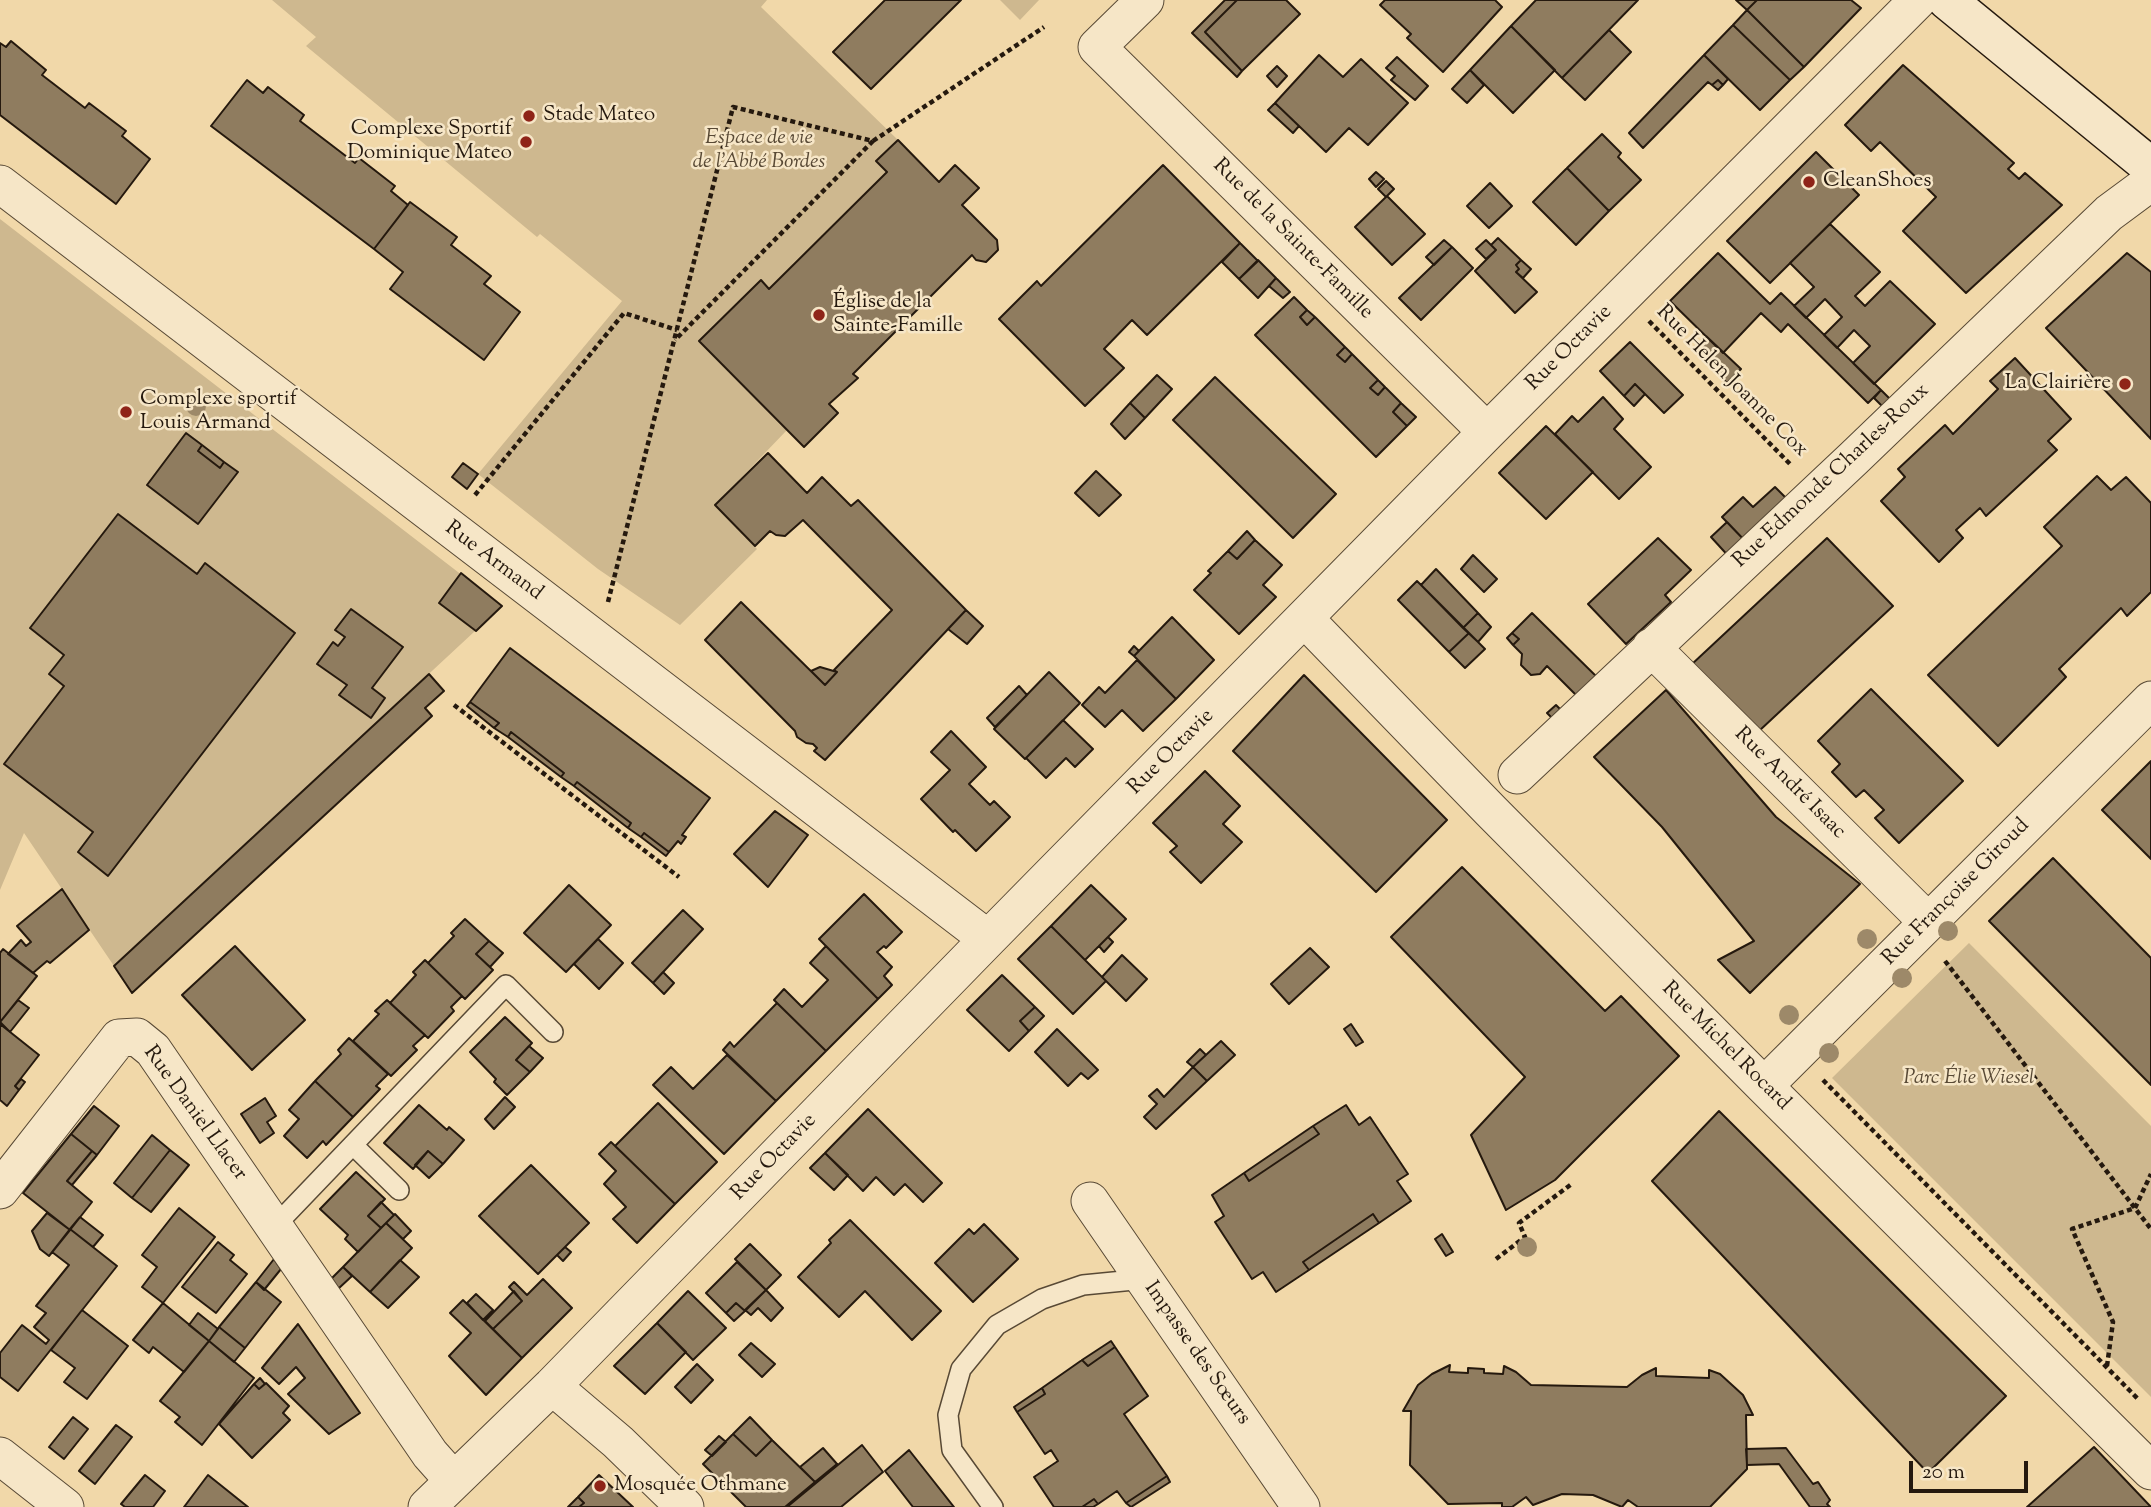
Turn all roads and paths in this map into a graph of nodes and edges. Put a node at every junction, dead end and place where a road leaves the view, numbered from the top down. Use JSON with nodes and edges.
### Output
{"nodes":[{"id":1,"x":1145,"y":0,"type":"edge"},
{"id":2,"x":1918,"y":0,"type":"edge"},
{"id":3,"x":1947,"y":0,"type":"edge"},
{"id":4,"x":1044,"y":27,"type":"dead end"},
{"id":5,"x":873,"y":141,"type":"junction"},
{"id":6,"x":2151,"y":167,"type":"edge"},
{"id":7,"x":2151,"y":182,"type":"edge"},
{"id":8,"x":0,"y":184,"type":"edge"},
{"id":9,"x":1623,"y":295,"type":"junction"},
{"id":10,"x":677,"y":330,"type":"junction"},
{"id":11,"x":675,"y":340,"type":"junction"},
{"id":12,"x":1487,"y":432,"type":"junction"},
{"id":13,"x":1816,"y":491,"type":"junction"},
{"id":14,"x":475,"y":495,"type":"dead end"},
{"id":15,"x":608,"y":603,"type":"dead end"},
{"id":16,"x":1304,"y":618,"type":"junction"},
{"id":17,"x":1651,"y":647,"type":"junction"},
{"id":18,"x":2151,"y":700,"type":"edge"},
{"id":19,"x":454,"y":705,"type":"dead end"},
{"id":20,"x":1517,"y":775,"type":"dead end"},
{"id":21,"x":679,"y":877,"type":"dead end"},
{"id":22,"x":1928,"y":922,"type":"junction"},
{"id":23,"x":988,"y":939,"type":"junction"},
{"id":24,"x":1942,"y":958,"type":"dead end"},
{"id":25,"x":553,"y":1032,"type":"dead end"},
{"id":26,"x":1814,"y":1071,"type":"dead end"},
{"id":27,"x":1764,"y":1086,"type":"junction"},
{"id":28,"x":353,"y":1145,"type":"junction"},
{"id":29,"x":2151,"y":1174,"type":"edge"},
{"id":30,"x":1573,"y":1183,"type":"dead end"},
{"id":31,"x":0,"y":1190,"type":"edge"},
{"id":32,"x":399,"y":1190,"type":"dead end"},
{"id":33,"x":1090,"y":1201,"type":"dead end"},
{"id":34,"x":2134,"y":1208,"type":"junction"},
{"id":35,"x":274,"y":1227,"type":"junction"},
{"id":36,"x":2151,"y":1229,"type":"edge"},
{"id":37,"x":1496,"y":1259,"type":"dead end"},
{"id":38,"x":1144,"y":1279,"type":"junction"},
{"id":39,"x":2107,"y":1367,"type":"junction"},
{"id":40,"x":552,"y":1386,"type":"junction"},
{"id":41,"x":2142,"y":1403,"type":"dead end"},
{"id":42,"x":0,"y":1456,"type":"edge"},
{"id":43,"x":2151,"y":1471,"type":"edge"},
{"id":44,"x":454,"y":1481,"type":"junction"},
{"id":45,"x":65,"y":1507,"type":"edge"},
{"id":46,"x":427,"y":1507,"type":"edge"},
{"id":47,"x":685,"y":1507,"type":"edge"},
{"id":48,"x":993,"y":1507,"type":"edge"},
{"id":49,"x":1301,"y":1507,"type":"edge"}],
"edges":[{"from":1,"to":12,"type":"street","name":"Rue de la Sainte-Famille"},
{"from":2,"to":9,"type":"street","name":"Rue Octavie"},
{"from":3,"to":6,"type":"main road"},
{"from":4,"to":5,"type":"path"},
{"from":5,"to":10,"type":"path"},
{"from":5,"to":11,"type":"path"},
{"from":7,"to":13,"type":"street","name":"Rue Edmonde Charles-Roux"},
{"from":8,"to":23,"type":"street","name":"Rue Armand"},
{"from":9,"to":12,"type":"street","name":"Rue Octavie"},
{"from":9,"to":13,"type":"path","name":"Rue Helen Joanne Cox"},
{"from":10,"to":11,"type":"path"},
{"from":10,"to":14,"type":"path"},
{"from":11,"to":15,"type":"path"},
{"from":12,"to":16,"type":"street","name":"Rue Octavie"},
{"from":13,"to":17,"type":"street","name":"Rue Edmonde Charles-Roux"},
{"from":16,"to":23,"type":"street","name":"Rue Octavie"},
{"from":16,"to":27,"type":"street","name":"Rue Michel Rocard"},
{"from":17,"to":20,"type":"street","name":"Rue Edmonde Charles-Roux"},
{"from":17,"to":22,"type":"street","name":"Rue André Isaac"},
{"from":18,"to":22,"type":"street","name":"Rue Françoise Giroud"},
{"from":19,"to":21,"type":"path"},
{"from":22,"to":27,"type":"street","name":"Rue Françoise Giroud"},
{"from":23,"to":40,"type":"street","name":"Rue Octavie"},
{"from":24,"to":34,"type":"path"},
{"from":25,"to":28,"type":"lane"},
{"from":26,"to":39,"type":"path"},
{"from":27,"to":43,"type":"street","name":"Rue Michel Rocard"},
{"from":28,"to":32,"type":"lane"},
{"from":28,"to":35,"type":"lane"},
{"from":29,"to":34,"type":"path"},
{"from":30,"to":37,"type":"path"},
{"from":31,"to":35,"type":"street","name":"Rue Daniel Llacer"},
{"from":33,"to":38,"type":"street","name":"Impasse des Sœurs"},
{"from":34,"to":36,"type":"path"},
{"from":34,"to":39,"type":"path"},
{"from":35,"to":44,"type":"street","name":"Rue Daniel Llacer"},
{"from":38,"to":48,"type":"lane"},
{"from":38,"to":49,"type":"street","name":"Impasse des Sœurs"},
{"from":39,"to":41,"type":"path"},
{"from":40,"to":44,"type":"street","name":"Rue Octavie"},
{"from":40,"to":47,"type":"street"},
{"from":42,"to":45,"type":"street"},
{"from":44,"to":46,"type":"street","name":"Rue Octavie"}]}
